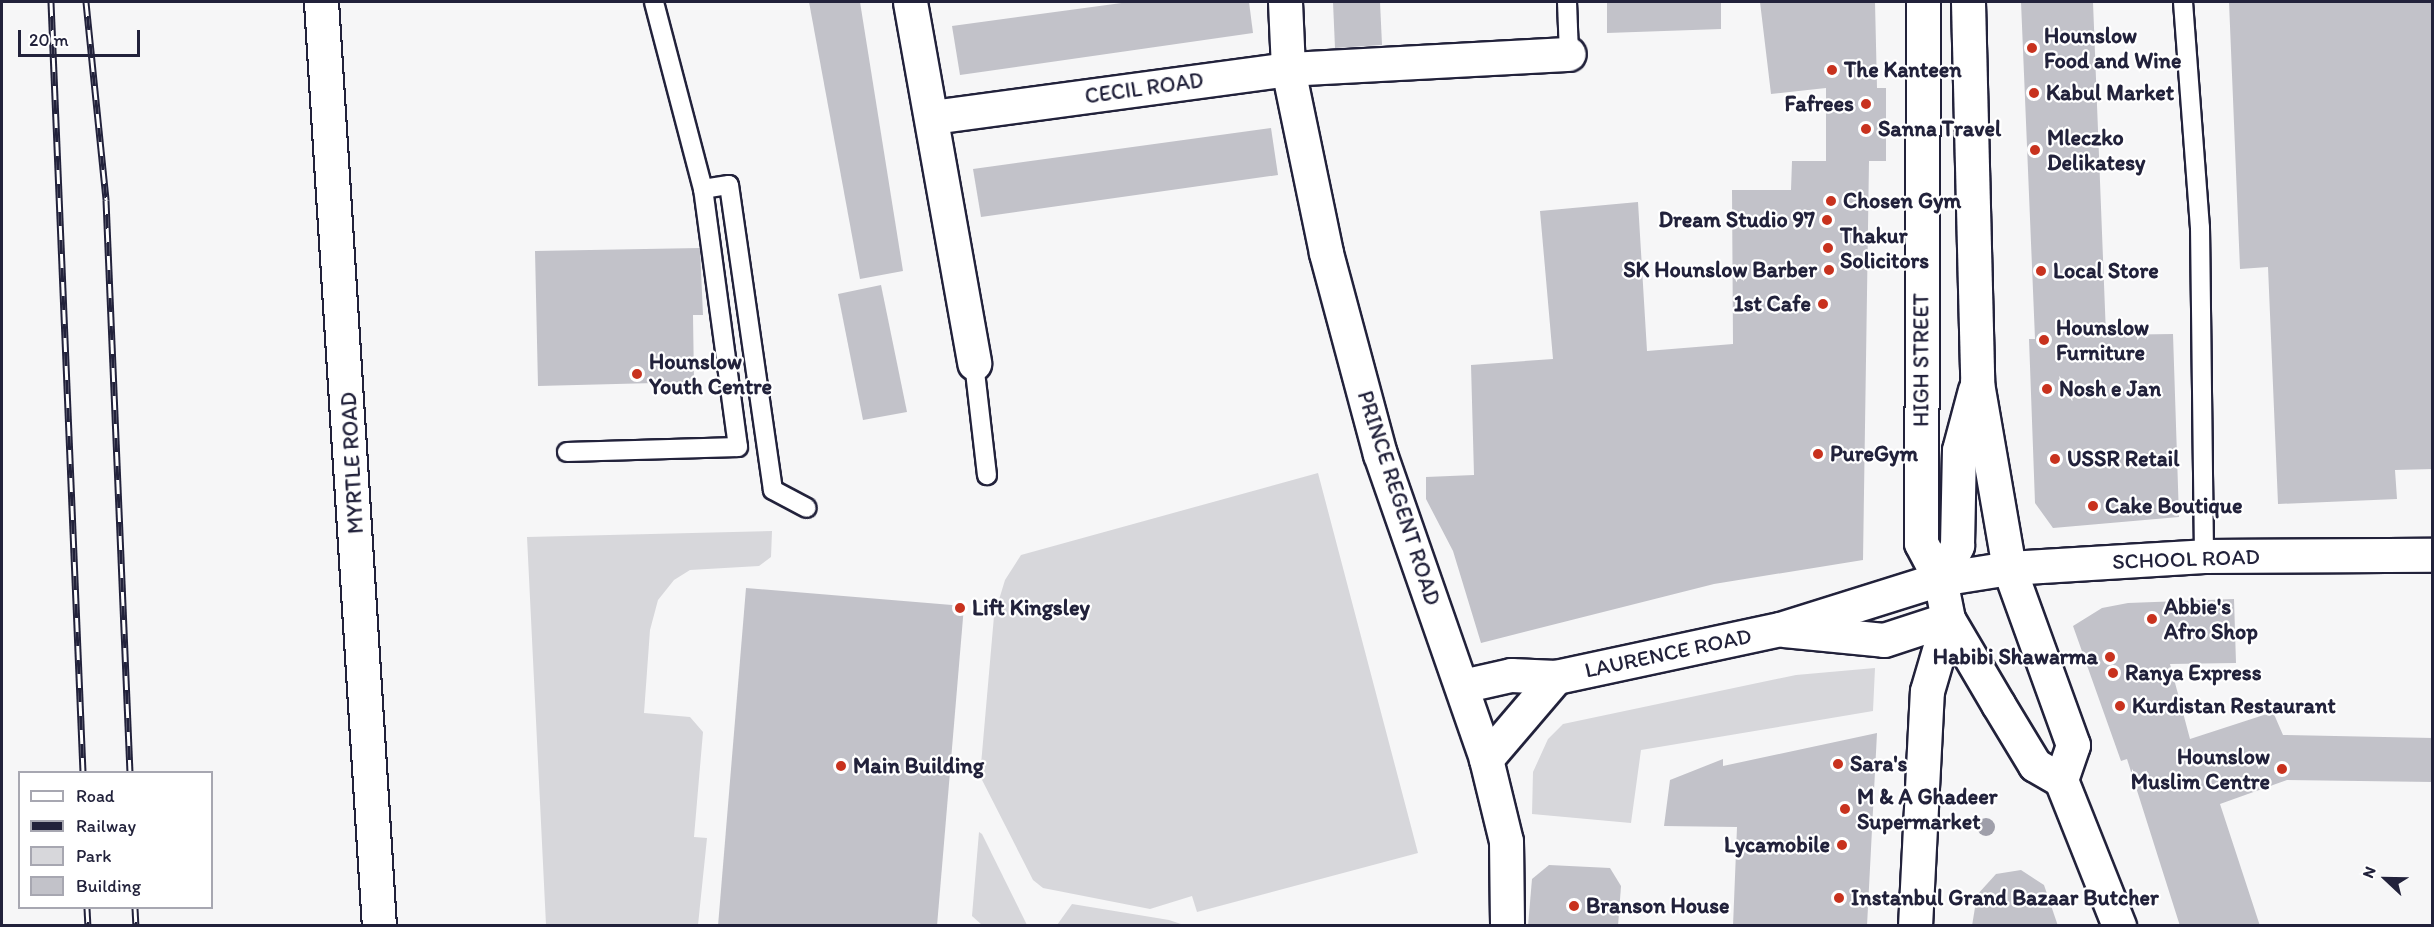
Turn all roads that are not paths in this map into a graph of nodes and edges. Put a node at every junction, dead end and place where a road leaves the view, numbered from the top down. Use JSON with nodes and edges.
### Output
{"nodes":[{"id":1,"x":321,"y":2,"type":"edge"},
{"id":2,"x":654,"y":2,"type":"edge"},
{"id":3,"x":910,"y":2,"type":"edge"},
{"id":4,"x":1285,"y":2,"type":"edge"},
{"id":5,"x":1567,"y":2,"type":"edge"},
{"id":6,"x":1923,"y":2,"type":"edge"},
{"id":7,"x":1968,"y":2,"type":"edge"},
{"id":8,"x":2183,"y":2,"type":"edge"},
{"id":9,"x":1569,"y":54,"type":"joint"},
{"id":10,"x":1288,"y":69,"type":"junction"},
{"id":11,"x":933,"y":117,"type":"junction"},
{"id":12,"x":703,"y":189,"type":"junction"},
{"id":13,"x":974,"y":363,"type":"joint"},
{"id":14,"x":1977,"y":383,"type":"junction"},
{"id":15,"x":567,"y":452,"type":"dead end"},
{"id":16,"x":987,"y":475,"type":"dead end"},
{"id":17,"x":807,"y":508,"type":"dead end"},
{"id":18,"x":2433,"y":555,"type":"edge"},
{"id":19,"x":2204,"y":556,"type":"junction"},
{"id":20,"x":2009,"y":568,"type":"junction"},
{"id":21,"x":1940,"y":579,"type":"junction"},
{"id":22,"x":1948,"y":619,"type":"junction"},
{"id":23,"x":1780,"y":629,"type":"junction"},
{"id":24,"x":1556,"y":677,"type":"junction"},
{"id":25,"x":1462,"y":686,"type":"junction"},
{"id":26,"x":1486,"y":759,"type":"junction"},
{"id":27,"x":2061,"y":780,"type":"junction"},
{"id":28,"x":379,"y":926,"type":"edge"},
{"id":29,"x":1507,"y":926,"type":"edge"},
{"id":30,"x":1916,"y":926,"type":"edge"},
{"id":31,"x":2119,"y":926,"type":"edge"}],
"edges":[{"from":1,"to":28,"type":"street","name":"MYRTLE ROAD"},
{"from":2,"to":12,"type":"lane"},
{"from":3,"to":11,"type":"street"},
{"from":4,"to":10,"type":"street"},
{"from":5,"to":9,"type":"lane"},
{"from":6,"to":21,"type":"street","name":"HIGH STREET"},
{"from":7,"to":14,"type":"street"},
{"from":8,"to":19,"type":"lane"},
{"from":9,"to":10,"type":"street","name":"CECIL ROAD"},
{"from":10,"to":11,"type":"street","name":"CECIL ROAD"},
{"from":10,"to":25,"type":"street","name":"PRINCE REGENT ROAD"},
{"from":11,"to":13,"type":"street"},
{"from":12,"to":15,"type":"lane"},
{"from":12,"to":17,"type":"lane"},
{"from":13,"to":16,"type":"lane"},
{"from":14,"to":20,"type":"street"},
{"from":14,"to":21,"type":"street"},
{"from":18,"to":19,"type":"street","name":"SCHOOL ROAD"},
{"from":19,"to":20,"type":"street","name":"SCHOOL ROAD"},
{"from":20,"to":21,"type":"street","name":"SCHOOL ROAD"},
{"from":20,"to":27,"type":"street"},
{"from":21,"to":22,"type":"street","name":"HIGH STREET"},
{"from":21,"to":23,"type":"street","name":"LAURENCE ROAD"},
{"from":22,"to":23,"type":"street","name":"LAURENCE ROAD"},
{"from":22,"to":27,"type":"street"},
{"from":22,"to":30,"type":"street","name":"HIGH STREET"},
{"from":23,"to":24,"type":"street","name":"LAURENCE ROAD"},
{"from":24,"to":25,"type":"street","name":"LAURENCE ROAD"},
{"from":24,"to":26,"type":"street","name":"LAURENCE ROAD"},
{"from":25,"to":26,"type":"street","name":"PRINCE REGENT ROAD"},
{"from":26,"to":29,"type":"street","name":"PRINCE REGENT ROAD"},
{"from":27,"to":31,"type":"street"}]}
